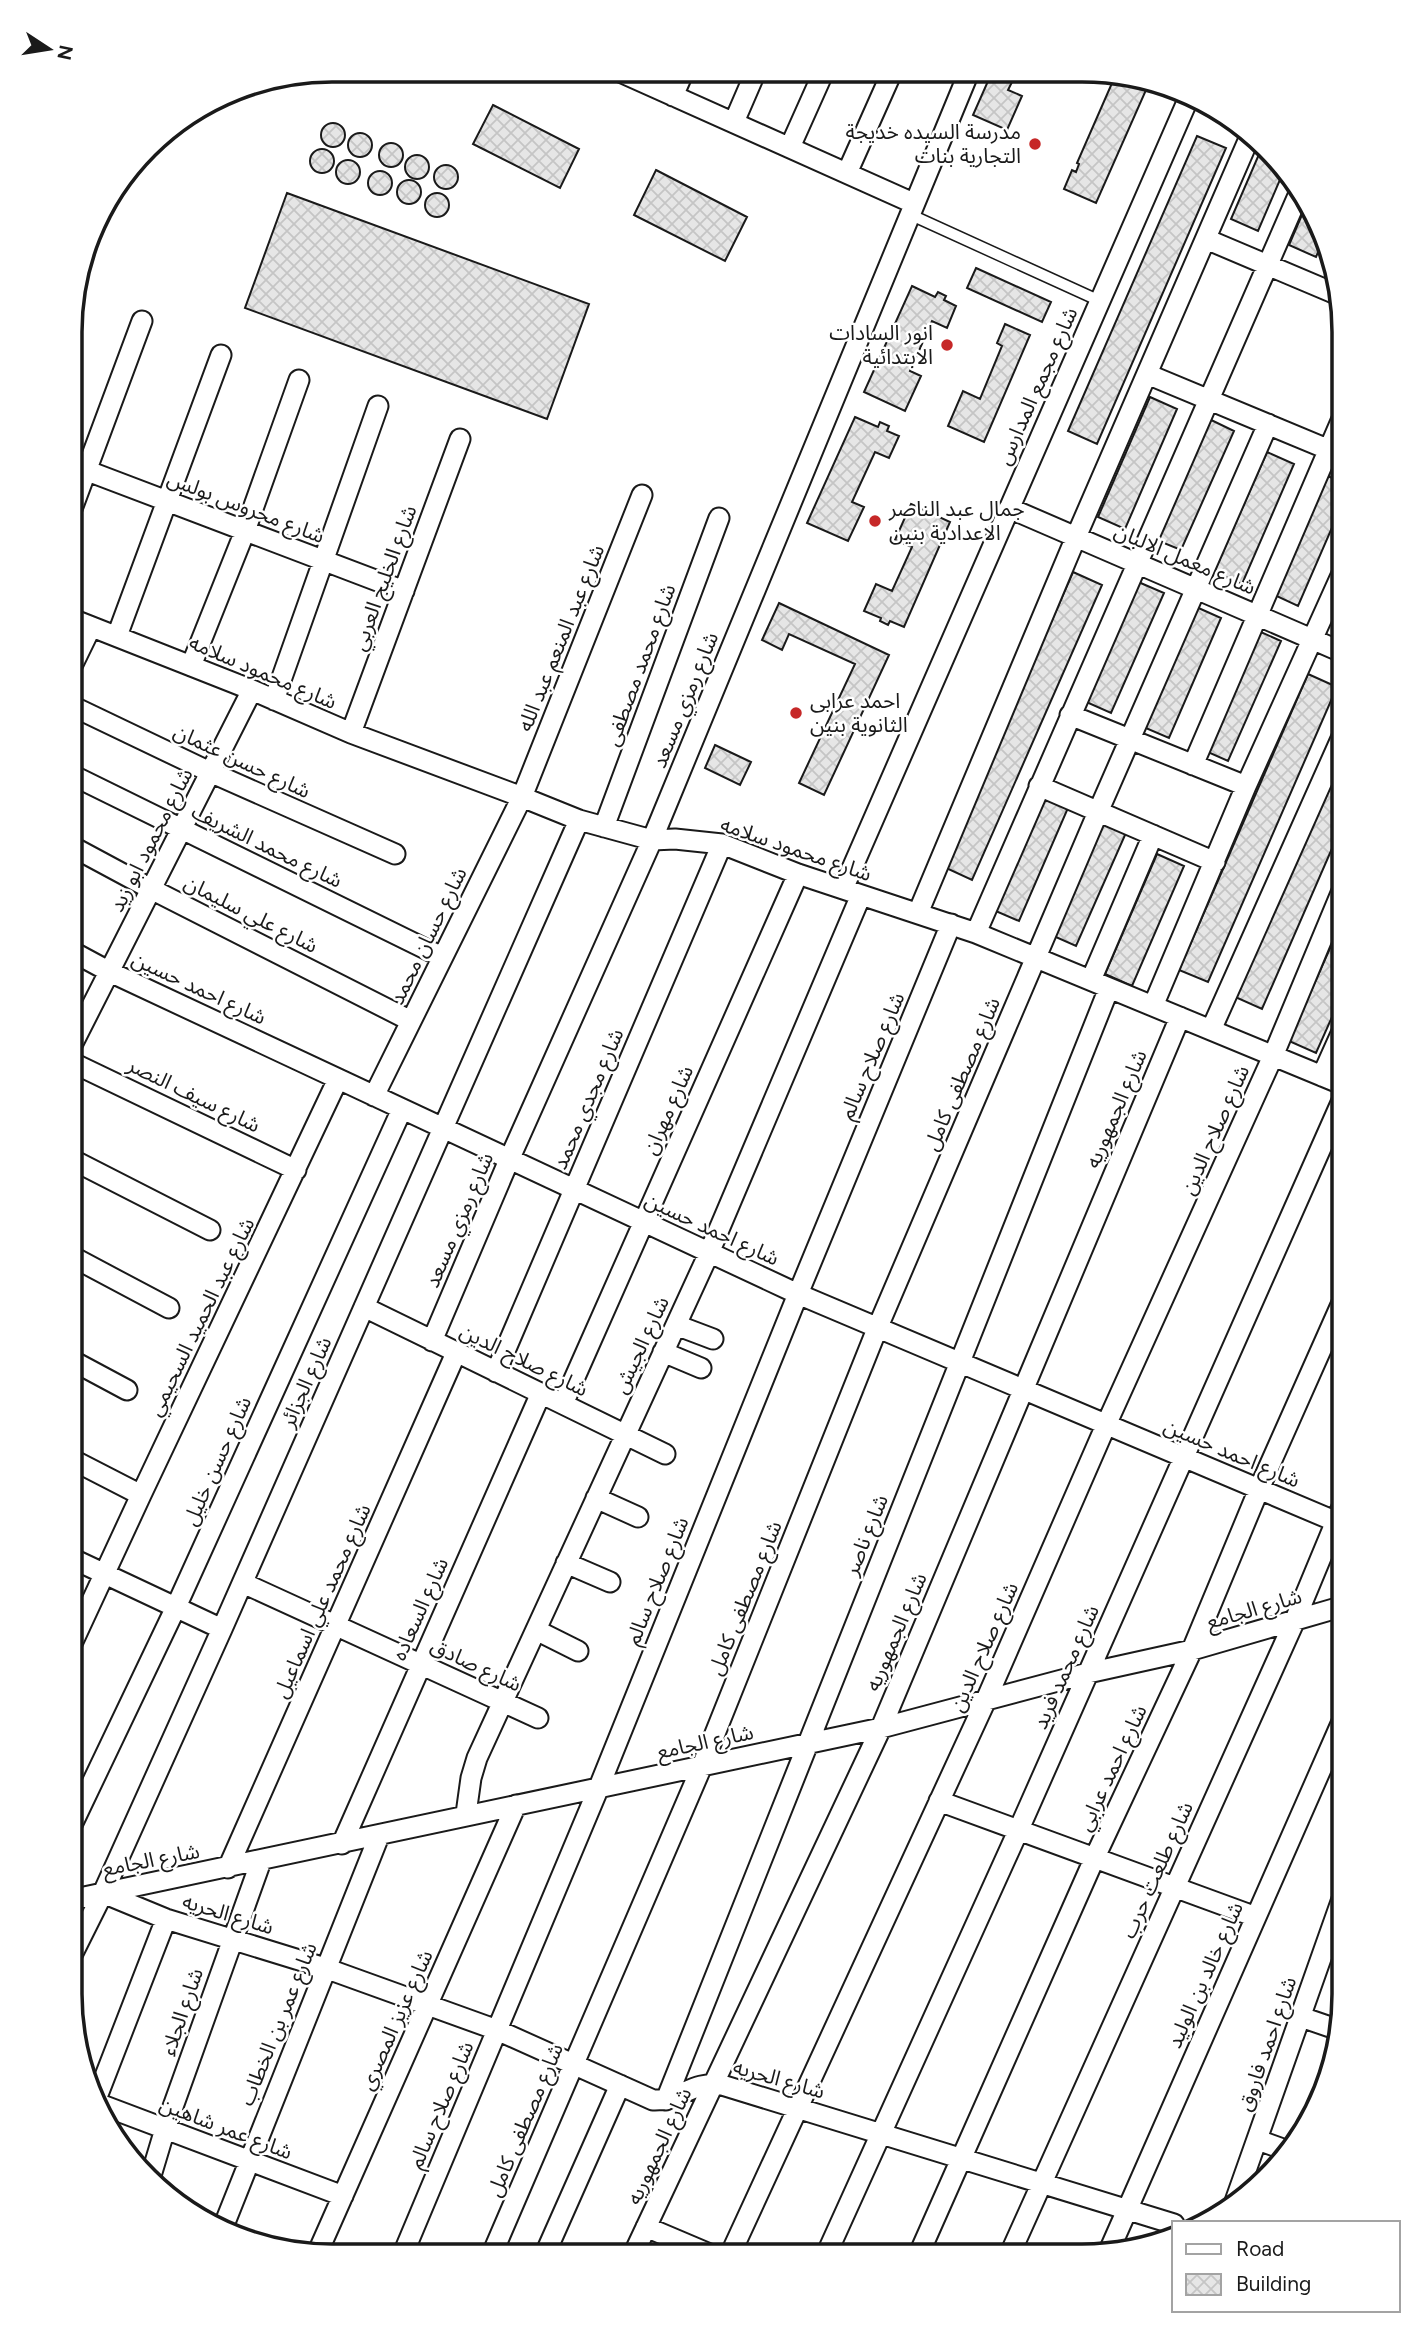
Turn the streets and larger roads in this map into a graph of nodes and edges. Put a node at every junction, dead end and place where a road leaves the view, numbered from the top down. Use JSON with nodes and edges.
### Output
{"nodes":[{"id":1,"x":751,"y":82,"type":"edge"},
{"id":2,"x":819,"y":82,"type":"edge"},
{"id":3,"x":887,"y":82,"type":"edge"},
{"id":4,"x":965,"y":82,"type":"edge"},
{"id":5,"x":647,"y":83,"type":"edge"},
{"id":6,"x":679,"y":83,"type":"edge"},
{"id":7,"x":674,"y":96,"type":"junction"},
{"id":8,"x":1186,"y":105,"type":"edge"},
{"id":9,"x":734,"y":122,"type":"junction"},
{"id":10,"x":1247,"y":144,"type":"edge"},
{"id":11,"x":790,"y":147,"type":"junction"},
{"id":12,"x":847,"y":173,"type":"junction"},
{"id":13,"x":1295,"y":202,"type":"edge"},
{"id":14,"x":911,"y":208,"type":"junction"},
{"id":15,"x":1206,"y":239,"type":"junction"},
{"id":16,"x":1268,"y":264,"type":"junction"},
{"id":17,"x":1327,"y":285,"type":"edge"},
{"id":18,"x":142,"y":321,"type":"dead end"},
{"id":19,"x":221,"y":355,"type":"dead end"},
{"id":20,"x":1147,"y":374,"type":"junction"},
{"id":21,"x":299,"y":380,"type":"dead end"},
{"id":22,"x":1209,"y":398,"type":"junction"},
{"id":23,"x":378,"y":406,"type":"dead end"},
{"id":24,"x":1268,"y":424,"type":"junction"},
{"id":25,"x":460,"y":439,"type":"dead end"},
{"id":26,"x":1332,"y":451,"type":"edge"},
{"id":27,"x":82,"y":461,"type":"edge"},
{"id":28,"x":1332,"y":461,"type":"edge"},
{"id":29,"x":82,"y":469,"type":"edge"},
{"id":30,"x":642,"y":495,"type":"dead end"},
{"id":31,"x":168,"y":501,"type":"junction"},
{"id":32,"x":1009,"y":508,"type":"junction"},
{"id":33,"x":719,"y":518,"type":"dead end"},
{"id":34,"x":245,"y":531,"type":"junction"},
{"id":35,"x":1076,"y":537,"type":"junction"},
{"id":36,"x":323,"y":560,"type":"junction"},
{"id":37,"x":1137,"y":563,"type":"junction"},
{"id":38,"x":1196,"y":589,"type":"junction"},
{"id":39,"x":404,"y":591,"type":"junction"},
{"id":40,"x":1332,"y":596,"type":"edge"},
{"id":41,"x":1257,"y":615,"type":"junction"},
{"id":42,"x":82,"y":623,"type":"edge"},
{"id":43,"x":91,"y":627,"type":"junction"},
{"id":44,"x":117,"y":636,"type":"junction"},
{"id":45,"x":1313,"y":639,"type":"junction"},
{"id":46,"x":82,"y":645,"type":"edge"},
{"id":47,"x":1332,"y":648,"type":"edge"},
{"id":48,"x":191,"y":666,"type":"junction"},
{"id":49,"x":252,"y":690,"type":"junction"},
{"id":50,"x":274,"y":700,"type":"junction"},
{"id":51,"x":82,"y":711,"type":"edge"},
{"id":52,"x":1070,"y":715,"type":"junction"},
{"id":53,"x":351,"y":733,"type":"junction"},
{"id":54,"x":1130,"y":739,"type":"junction"},
{"id":55,"x":1332,"y":759,"type":"edge"},
{"id":56,"x":1193,"y":765,"type":"junction"},
{"id":57,"x":210,"y":772,"type":"junction"},
{"id":58,"x":82,"y":780,"type":"edge"},
{"id":59,"x":1039,"y":786,"type":"junction"},
{"id":60,"x":1246,"y":786,"type":"junction"},
{"id":61,"x":522,"y":797,"type":"junction"},
{"id":62,"x":1098,"y":812,"type":"junction"},
{"id":63,"x":579,"y":820,"type":"junction"},
{"id":64,"x":604,"y":827,"type":"junction"},
{"id":65,"x":182,"y":829,"type":"junction"},
{"id":66,"x":1153,"y":835,"type":"junction"},
{"id":67,"x":652,"y":840,"type":"junction"},
{"id":68,"x":722,"y":844,"type":"junction"},
{"id":69,"x":82,"y":851,"type":"edge"},
{"id":70,"x":395,"y":854,"type":"dead end"},
{"id":71,"x":1215,"y":862,"type":"junction"},
{"id":72,"x":798,"y":874,"type":"junction"},
{"id":73,"x":151,"y":889,"type":"junction"},
{"id":74,"x":852,"y":892,"type":"junction"},
{"id":75,"x":918,"y":914,"type":"junction"},
{"id":76,"x":951,"y":924,"type":"junction"},
{"id":77,"x":1332,"y":925,"type":"edge"},
{"id":78,"x":976,"y":933,"type":"junction"},
{"id":79,"x":82,"y":957,"type":"edge"},
{"id":80,"x":442,"y":957,"type":"junction"},
{"id":81,"x":1036,"y":958,"type":"junction"},
{"id":82,"x":110,"y":972,"type":"junction"},
{"id":83,"x":1100,"y":984,"type":"junction"},
{"id":84,"x":1153,"y":1006,"type":"junction"},
{"id":85,"x":1180,"y":1017,"type":"junction"},
{"id":86,"x":411,"y":1021,"type":"junction"},
{"id":87,"x":82,"y":1026,"type":"edge"},
{"id":88,"x":1211,"y":1030,"type":"junction"},
{"id":89,"x":1332,"y":1054,"type":"edge"},
{"id":90,"x":1273,"y":1056,"type":"junction"},
{"id":91,"x":82,"y":1067,"type":"edge"},
{"id":92,"x":1322,"y":1076,"type":"junction"},
{"id":93,"x":338,"y":1079,"type":"junction"},
{"id":94,"x":1332,"y":1080,"type":"edge"},
{"id":95,"x":374,"y":1096,"type":"junction"},
{"id":96,"x":402,"y":1109,"type":"junction"},
{"id":97,"x":1332,"y":1123,"type":"edge"},
{"id":98,"x":442,"y":1129,"type":"junction"},
{"id":99,"x":509,"y":1160,"type":"junction"},
{"id":100,"x":82,"y":1165,"type":"edge"},
{"id":101,"x":296,"y":1170,"type":"junction"},
{"id":102,"x":574,"y":1190,"type":"junction"},
{"id":103,"x":643,"y":1223,"type":"junction"},
{"id":104,"x":210,"y":1230,"type":"dead end"},
{"id":105,"x":709,"y":1253,"type":"junction"},
{"id":106,"x":82,"y":1262,"type":"edge"},
{"id":107,"x":798,"y":1294,"type":"junction"},
{"id":108,"x":364,"y":1307,"type":"junction"},
{"id":109,"x":169,"y":1308,"type":"dead end"},
{"id":110,"x":676,"y":1325,"type":"junction"},
{"id":111,"x":1332,"y":1325,"type":"edge"},
{"id":112,"x":877,"y":1329,"type":"junction"},
{"id":113,"x":713,"y":1339,"type":"dead end"},
{"id":114,"x":432,"y":1341,"type":"junction"},
{"id":115,"x":663,"y":1352,"type":"junction"},
{"id":116,"x":456,"y":1353,"type":"junction"},
{"id":117,"x":959,"y":1363,"type":"junction"},
{"id":118,"x":82,"y":1366,"type":"edge"},
{"id":119,"x":701,"y":1367,"type":"dead end"},
{"id":120,"x":496,"y":1372,"type":"junction"},
{"id":121,"x":127,"y":1390,"type":"dead end"},
{"id":122,"x":1022,"y":1390,"type":"junction"},
{"id":123,"x":541,"y":1393,"type":"junction"},
{"id":124,"x":563,"y":1404,"type":"junction"},
{"id":125,"x":1106,"y":1425,"type":"junction"},
{"id":126,"x":625,"y":1435,"type":"junction"},
{"id":127,"x":665,"y":1454,"type":"dead end"},
{"id":128,"x":1184,"y":1458,"type":"junction"},
{"id":129,"x":82,"y":1464,"type":"edge"},
{"id":130,"x":1259,"y":1489,"type":"junction"},
{"id":131,"x":141,"y":1495,"type":"junction"},
{"id":132,"x":596,"y":1498,"type":"junction"},
{"id":133,"x":638,"y":1517,"type":"dead end"},
{"id":134,"x":1332,"y":1520,"type":"edge"},
{"id":135,"x":1332,"y":1538,"type":"edge"},
{"id":136,"x":82,"y":1563,"type":"edge"},
{"id":137,"x":566,"y":1563,"type":"junction"},
{"id":138,"x":104,"y":1573,"type":"junction"},
{"id":139,"x":610,"y":1582,"type":"dead end"},
{"id":140,"x":243,"y":1583,"type":"junction"},
{"id":141,"x":176,"y":1607,"type":"junction"},
{"id":142,"x":1332,"y":1609,"type":"edge"},
{"id":143,"x":1295,"y":1620,"type":"junction"},
{"id":144,"x":82,"y":1623,"type":"edge"},
{"id":145,"x":336,"y":1626,"type":"junction"},
{"id":146,"x":222,"y":1629,"type":"junction"},
{"id":147,"x":536,"y":1630,"type":"junction"},
{"id":148,"x":578,"y":1650,"type":"dead end"},
{"id":149,"x":1192,"y":1650,"type":"junction"},
{"id":150,"x":421,"y":1664,"type":"junction"},
{"id":151,"x":1088,"y":1673,"type":"junction"},
{"id":152,"x":986,"y":1700,"type":"junction"},
{"id":153,"x":502,"y":1702,"type":"junction"},
{"id":154,"x":538,"y":1718,"type":"dead end"},
{"id":155,"x":881,"y":1728,"type":"junction"},
{"id":156,"x":1332,"y":1742,"type":"edge"},
{"id":157,"x":807,"y":1744,"type":"junction"},
{"id":158,"x":702,"y":1766,"type":"junction"},
{"id":159,"x":598,"y":1787,"type":"junction"},
{"id":160,"x":939,"y":1801,"type":"junction"},
{"id":161,"x":82,"y":1804,"type":"edge"},
{"id":162,"x":516,"y":1805,"type":"junction"},
{"id":163,"x":466,"y":1814,"type":"junction"},
{"id":164,"x":1019,"y":1829,"type":"junction"},
{"id":165,"x":379,"y":1836,"type":"junction"},
{"id":166,"x":342,"y":1844,"type":"junction"},
{"id":167,"x":1095,"y":1857,"type":"junction"},
{"id":168,"x":261,"y":1861,"type":"junction"},
{"id":169,"x":228,"y":1868,"type":"junction"},
{"id":170,"x":1174,"y":1886,"type":"junction"},
{"id":171,"x":103,"y":1893,"type":"junction"},
{"id":172,"x":82,"y":1897,"type":"edge"},
{"id":173,"x":1256,"y":1917,"type":"junction"},
{"id":174,"x":166,"y":1919,"type":"junction"},
{"id":175,"x":1332,"y":1930,"type":"edge"},
{"id":176,"x":82,"y":1935,"type":"edge"},
{"id":177,"x":232,"y":1939,"type":"junction"},
{"id":178,"x":325,"y":1968,"type":"junction"},
{"id":179,"x":427,"y":2005,"type":"junction"},
{"id":180,"x":1301,"y":2017,"type":"junction"},
{"id":181,"x":1330,"y":2027,"type":"edge"},
{"id":182,"x":497,"y":2030,"type":"junction"},
{"id":183,"x":573,"y":2064,"type":"junction"},
{"id":184,"x":713,"y":2084,"type":"junction"},
{"id":185,"x":620,"y":2085,"type":"junction"},
{"id":186,"x":101,"y":2088,"type":"edge"},
{"id":187,"x":666,"y":2100,"type":"junction"},
{"id":188,"x":797,"y":2107,"type":"junction"},
{"id":189,"x":110,"y":2108,"type":"edge"},
{"id":190,"x":165,"y":2129,"type":"junction"},
{"id":191,"x":880,"y":2133,"type":"junction"},
{"id":192,"x":1258,"y":2140,"type":"junction"},
{"id":193,"x":1279,"y":2148,"type":"edge"},
{"id":194,"x":961,"y":2158,"type":"junction"},
{"id":195,"x":249,"y":2160,"type":"junction"},
{"id":196,"x":152,"y":2168,"type":"edge"},
{"id":197,"x":1041,"y":2183,"type":"junction"},
{"id":198,"x":1240,"y":2187,"type":"edge"},
{"id":199,"x":343,"y":2196,"type":"junction"},
{"id":200,"x":1128,"y":2210,"type":"junction"},
{"id":201,"x":226,"y":2220,"type":"edge"},
{"id":202,"x":1172,"y":2223,"type":"edge"},
{"id":203,"x":646,"y":2227,"type":"junction"},
{"id":204,"x":1113,"y":2242,"type":"edge"},
{"id":205,"x":322,"y":2243,"type":"edge"},
{"id":206,"x":407,"y":2244,"type":"edge"},
{"id":207,"x":496,"y":2244,"type":"edge"},
{"id":208,"x":550,"y":2244,"type":"edge"},
{"id":209,"x":638,"y":2244,"type":"edge"},
{"id":210,"x":686,"y":2244,"type":"edge"},
{"id":211,"x":735,"y":2244,"type":"edge"},
{"id":212,"x":831,"y":2244,"type":"edge"},
{"id":213,"x":923,"y":2244,"type":"edge"},
{"id":214,"x":1014,"y":2244,"type":"edge"}],
"edges":[{"from":1,"to":9,"type":"street"},
{"from":2,"to":11,"type":"street"},
{"from":3,"to":12,"type":"street"},
{"from":4,"to":14,"type":"street","name":"شارع رمزي مسعد"},
{"from":5,"to":7,"type":"street"},
{"from":6,"to":7,"type":"street"},
{"from":7,"to":9,"type":"street"},
{"from":8,"to":32,"type":"street","name":"شارع مجمع المدارس"},
{"from":9,"to":11,"type":"street"},
{"from":10,"to":15,"type":"street"},
{"from":11,"to":12,"type":"street"},
{"from":12,"to":14,"type":"street"},
{"from":13,"to":16,"type":"street"},
{"from":14,"to":67,"type":"street","name":"شارع رمزي مسعد"},
{"from":15,"to":16,"type":"street"},
{"from":15,"to":20,"type":"street"},
{"from":16,"to":17,"type":"street"},
{"from":16,"to":22,"type":"street"},
{"from":18,"to":27,"type":"street"},
{"from":19,"to":31,"type":"street"},
{"from":20,"to":22,"type":"street"},
{"from":20,"to":35,"type":"street"},
{"from":21,"to":34,"type":"street"},
{"from":22,"to":24,"type":"street"},
{"from":22,"to":37,"type":"street"},
{"from":23,"to":36,"type":"street"},
{"from":24,"to":26,"type":"street"},
{"from":24,"to":38,"type":"street","name":"شارع مصطفى كامل"},
{"from":25,"to":39,"type":"street","name":"شارع الخليج العربي"},
{"from":28,"to":41,"type":"street"},
{"from":29,"to":31,"type":"street","name":"شارع محروس بولس"},
{"from":30,"to":61,"type":"street","name":"شارع عبد المنعم عبد الله"},
{"from":31,"to":34,"type":"street","name":"شارع محروس بولس"},
{"from":31,"to":44,"type":"street"},
{"from":32,"to":35,"type":"street","name":"شارع معمل الالبان"},
{"from":32,"to":74,"type":"street","name":"شارع مجمع المدارس"},
{"from":33,"to":64,"type":"street","name":"شارع محمد مصطفى"},
{"from":34,"to":36,"type":"street","name":"شارع محروس بولس"},
{"from":34,"to":48,"type":"street"},
{"from":35,"to":37,"type":"street","name":"شارع معمل الالبان"},
{"from":35,"to":75,"type":"street"},
{"from":36,"to":39,"type":"street","name":"شارع محروس بولس"},
{"from":36,"to":50,"type":"street"},
{"from":37,"to":38,"type":"street","name":"شارع معمل الالبان"},
{"from":37,"to":52,"type":"street"},
{"from":38,"to":41,"type":"street","name":"شارع معمل الالبان"},
{"from":38,"to":54,"type":"street","name":"شارع مصطفى كامل"},
{"from":39,"to":53,"type":"street","name":"شارع الخليج العربي"},
{"from":40,"to":45,"type":"street"},
{"from":41,"to":45,"type":"street","name":"شارع معمل الالبان"},
{"from":41,"to":56,"type":"street"},
{"from":42,"to":43,"type":"street","name":"شارع محمود سلامه"},
{"from":43,"to":44,"type":"street","name":"شارع محمود سلامه"},
{"from":43,"to":46,"type":"street"},
{"from":44,"to":48,"type":"street","name":"شارع محمود سلامه"},
{"from":45,"to":47,"type":"street","name":"شارع معمل الالبان"},
{"from":45,"to":60,"type":"street"},
{"from":48,"to":49,"type":"street","name":"شارع محمود سلامه"},
{"from":49,"to":50,"type":"street","name":"شارع محمود سلامه"},
{"from":49,"to":57,"type":"street","name":"شارع محمود ابو زيد"},
{"from":50,"to":53,"type":"street","name":"شارع محمود سلامه"},
{"from":51,"to":57,"type":"street","name":"شارع حسن عثمان"},
{"from":52,"to":54,"type":"street"},
{"from":52,"to":59,"type":"street"},
{"from":53,"to":61,"type":"street","name":"شارع محمود سلامه"},
{"from":54,"to":56,"type":"street"},
{"from":54,"to":62,"type":"street","name":"شارع مصطفى كامل"},
{"from":55,"to":88,"type":"street"},
{"from":56,"to":60,"type":"street"},
{"from":57,"to":65,"type":"street","name":"شارع محمود ابو زيد"},
{"from":57,"to":70,"type":"street","name":"شارع حسن عثمان"},
{"from":58,"to":65,"type":"street","name":"شارع محمد الشريف"},
{"from":59,"to":62,"type":"street"},
{"from":59,"to":78,"type":"street"},
{"from":60,"to":71,"type":"street"},
{"from":61,"to":63,"type":"street","name":"شارع محمود سلامه"},
{"from":61,"to":80,"type":"street","name":"شارع حسان محمد"},
{"from":62,"to":66,"type":"street"},
{"from":62,"to":81,"type":"street","name":"شارع مصطفى كامل"},
{"from":63,"to":64,"type":"street","name":"شارع محمود سلامه"},
{"from":63,"to":98,"type":"street","name":"شارع الجزائر"},
{"from":64,"to":67,"type":"street","name":"شارع محمود سلامه"},
{"from":65,"to":73,"type":"street","name":"شارع محمود ابو زيد"},
{"from":65,"to":80,"type":"street","name":"شارع محمد الشريف"},
{"from":66,"to":71,"type":"street"},
{"from":66,"to":83,"type":"street","name":"شارع ناصر"},
{"from":67,"to":68,"type":"street","name":"شارع محمود سلامه"},
{"from":67,"to":99,"type":"street","name":"شارع رمزي مسعد"},
{"from":68,"to":72,"type":"street","name":"شارع محمود سلامه"},
{"from":68,"to":102,"type":"street","name":"شارع مجدي محمد"},
{"from":69,"to":73,"type":"street","name":"شارع علي سليمان"},
{"from":71,"to":84,"type":"street"},
{"from":72,"to":74,"type":"street","name":"شارع محمود سلامه"},
{"from":72,"to":103,"type":"street","name":"شارع مهران"},
{"from":73,"to":82,"type":"street","name":"شارع محمود ابو زيد"},
{"from":73,"to":86,"type":"street","name":"شارع علي سليمان"},
{"from":74,"to":75,"type":"street","name":"شارع محمود سلامه"},
{"from":74,"to":105,"type":"street","name":"شارع الجيش"},
{"from":75,"to":76,"type":"street","name":"شارع محمود سلامه"},
{"from":76,"to":78,"type":"street","name":"شارع محمود سلامه"},
{"from":76,"to":107,"type":"street","name":"شارع صلاح سالم"},
{"from":77,"to":90,"type":"street","name":"شارع صلاح الدين"},
{"from":78,"to":81,"type":"street","name":"شارع محمود سلامه"},
{"from":79,"to":82,"type":"street","name":"شارع احمد حسين"},
{"from":80,"to":86,"type":"street","name":"شارع حسان محمد"},
{"from":81,"to":83,"type":"street","name":"شارع محمود سلامه"},
{"from":81,"to":112,"type":"street","name":"شارع مصطفى كامل"},
{"from":82,"to":87,"type":"street","name":"شارع محمود ابو زيد"},
{"from":82,"to":93,"type":"street","name":"شارع احمد حسين"},
{"from":83,"to":84,"type":"street","name":"شارع محمود سلامه"},
{"from":83,"to":117,"type":"street","name":"شارع ناصر"},
{"from":84,"to":85,"type":"street","name":"شارع محمود سلامه"},
{"from":85,"to":88,"type":"street","name":"شارع محمود سلامه"},
{"from":85,"to":122,"type":"street","name":"شارع الجمهوريه"},
{"from":86,"to":95,"type":"street","name":"شارع حسان محمد"},
{"from":88,"to":90,"type":"street","name":"شارع محمود سلامه"},
{"from":89,"to":92,"type":"street"},
{"from":90,"to":92,"type":"street","name":"شارع محمود سلامه"},
{"from":90,"to":125,"type":"street","name":"شارع صلاح الدين"},
{"from":91,"to":101,"type":"street","name":"شارع سيف النصر"},
{"from":92,"to":94,"type":"street","name":"شارع محمود سلامه"},
{"from":93,"to":95,"type":"street","name":"شارع احمد حسين"},
{"from":93,"to":101,"type":"street","name":"شارع عبد الحميد السحيمي"},
{"from":95,"to":96,"type":"street","name":"شارع احمد حسين"},
{"from":96,"to":98,"type":"street","name":"شارع احمد حسين"},
{"from":96,"to":141,"type":"street","name":"شارع حسن خليل"},
{"from":97,"to":128,"type":"street","name":"شارع محمد فريد"},
{"from":98,"to":99,"type":"street","name":"شارع احمد حسين"},
{"from":98,"to":108,"type":"street","name":"شارع الجزائر"},
{"from":99,"to":102,"type":"street","name":"شارع احمد حسين"},
{"from":99,"to":114,"type":"street","name":"شارع رمزي مسعد"},
{"from":100,"to":104,"type":"street"},
{"from":101,"to":131,"type":"street","name":"شارع عبد الحميد السحيمي"},
{"from":102,"to":103,"type":"street","name":"شارع احمد حسين"},
{"from":102,"to":120,"type":"street","name":"شارع مجدي محمد"},
{"from":103,"to":105,"type":"street","name":"شارع احمد حسين"},
{"from":103,"to":124,"type":"street","name":"شارع مهران"},
{"from":105,"to":107,"type":"street","name":"شارع احمد حسين"},
{"from":105,"to":110,"type":"street","name":"شارع الجيش"},
{"from":106,"to":109,"type":"street"},
{"from":107,"to":112,"type":"street","name":"شارع احمد حسين"},
{"from":107,"to":159,"type":"street","name":"شارع صلاح سالم"},
{"from":108,"to":114,"type":"street","name":"شارع صلاح الدين"},
{"from":108,"to":140,"type":"street","name":"شارع الجزائر"},
{"from":110,"to":113,"type":"street"},
{"from":110,"to":115,"type":"street","name":"شارع الجيش"},
{"from":111,"to":130,"type":"street","name":"شارع احمد عرابي"},
{"from":112,"to":117,"type":"street","name":"شارع احمد حسين"},
{"from":112,"to":158,"type":"street","name":"شارع مصطفى كامل"},
{"from":114,"to":116,"type":"street","name":"شارع صلاح الدين"},
{"from":115,"to":119,"type":"street"},
{"from":115,"to":126,"type":"street","name":"شارع الجيش"},
{"from":116,"to":120,"type":"street","name":"شارع صلاح الدين"},
{"from":116,"to":145,"type":"street","name":"شارع محمد علي اسماعيل"},
{"from":117,"to":122,"type":"street","name":"شارع احمد حسين"},
{"from":117,"to":157,"type":"street","name":"شارع ناصر"},
{"from":118,"to":121,"type":"street"},
{"from":120,"to":123,"type":"street","name":"شارع صلاح الدين"},
{"from":122,"to":125,"type":"street","name":"شارع احمد حسين"},
{"from":122,"to":155,"type":"street","name":"شارع الجمهوريه"},
{"from":123,"to":124,"type":"street","name":"شارع صلاح الدين"},
{"from":123,"to":150,"type":"street","name":"شارع السعاده"},
{"from":124,"to":126,"type":"street","name":"شارع صلاح الدين"},
{"from":125,"to":128,"type":"street","name":"شارع احمد حسين"},
{"from":125,"to":152,"type":"street","name":"شارع صلاح الدين"},
{"from":126,"to":127,"type":"street","name":"شارع صلاح الدين"},
{"from":126,"to":132,"type":"street","name":"شارع الجيش"},
{"from":128,"to":130,"type":"street","name":"شارع احمد حسين"},
{"from":128,"to":151,"type":"street","name":"شارع محمد فريد"},
{"from":129,"to":131,"type":"street"},
{"from":130,"to":134,"type":"street","name":"شارع احمد حسين"},
{"from":130,"to":149,"type":"street","name":"شارع احمد عرابي"},
{"from":131,"to":138,"type":"street","name":"شارع عبد الحميد السحيمي"},
{"from":132,"to":133,"type":"street"},
{"from":132,"to":137,"type":"street","name":"شارع الجيش"},
{"from":135,"to":143,"type":"street","name":"شارع طلعت حرب"},
{"from":136,"to":138,"type":"street"},
{"from":137,"to":139,"type":"street"},
{"from":137,"to":147,"type":"street","name":"شارع الجيش"},
{"from":138,"to":141,"type":"street"},
{"from":138,"to":144,"type":"street","name":"شارع عبد الحميد السحيمي"},
{"from":140,"to":145,"type":"street","name":"شارع صادق"},
{"from":140,"to":146,"type":"street","name":"شارع الجزائر"},
{"from":141,"to":146,"type":"street"},
{"from":141,"to":161,"type":"street","name":"شارع حسن خليل"},
{"from":142,"to":143,"type":"street","name":"شارع الجامع"},
{"from":143,"to":149,"type":"street","name":"شارع الجامع"},
{"from":143,"to":170,"type":"street","name":"شارع طلعت حرب"},
{"from":145,"to":150,"type":"street","name":"شارع صادق"},
{"from":145,"to":169,"type":"street","name":"شارع محمد علي اسماعيل"},
{"from":146,"to":171,"type":"street","name":"شارع الجزائر"},
{"from":147,"to":148,"type":"street"},
{"from":147,"to":153,"type":"street","name":"شارع الجيش"},
{"from":149,"to":151,"type":"street","name":"شارع الجامع"},
{"from":149,"to":167,"type":"street","name":"شارع احمد عرابي"},
{"from":150,"to":153,"type":"street","name":"شارع صادق"},
{"from":150,"to":166,"type":"street","name":"شارع السعاده"},
{"from":151,"to":152,"type":"street","name":"شارع الجامع"},
{"from":151,"to":164,"type":"street","name":"شارع محمد فريد"},
{"from":152,"to":155,"type":"street","name":"شارع الجامع"},
{"from":152,"to":160,"type":"street","name":"شارع صلاح الدين"},
{"from":153,"to":154,"type":"street","name":"شارع صادق"},
{"from":153,"to":163,"type":"street","name":"شارع الجيش"},
{"from":155,"to":157,"type":"street","name":"شارع الجامع"},
{"from":155,"to":184,"type":"street","name":"شارع الجمهوريه"},
{"from":156,"to":173,"type":"street","name":"شارع خالد بن الوليد"},
{"from":157,"to":158,"type":"street","name":"شارع الجامع"},
{"from":157,"to":187,"type":"street","name":"شارع ناصر"},
{"from":158,"to":159,"type":"street","name":"شارع الجامع"},
{"from":158,"to":183,"type":"street","name":"شارع مصطفى كامل"},
{"from":159,"to":162,"type":"street","name":"شارع الجامع"},
{"from":159,"to":182,"type":"street","name":"شارع صلاح سالم"},
{"from":160,"to":164,"type":"street"},
{"from":160,"to":188,"type":"street","name":"شارع صلاح الدين"},
{"from":162,"to":163,"type":"street","name":"شارع الجامع"},
{"from":162,"to":179,"type":"street","name":"شارع عزيز المصري"},
{"from":163,"to":165,"type":"street","name":"شارع الجامع"},
{"from":164,"to":167,"type":"street"},
{"from":164,"to":191,"type":"street","name":"شارع محمد فريد"},
{"from":165,"to":166,"type":"street","name":"شارع الجامع"},
{"from":165,"to":178,"type":"street","name":"شارع عمر بن الخطاب"},
{"from":166,"to":168,"type":"street","name":"شارع الجامع"},
{"from":167,"to":170,"type":"street"},
{"from":167,"to":194,"type":"street","name":"شارع احمد عرابي"},
{"from":168,"to":169,"type":"street","name":"شارع الجامع"},
{"from":168,"to":177,"type":"street","name":"شارع الجلاء"},
{"from":169,"to":171,"type":"street","name":"شارع الجامع"},
{"from":170,"to":173,"type":"street"},
{"from":170,"to":197,"type":"street","name":"شارع طلعت حرب"},
{"from":171,"to":172,"type":"street","name":"شارع الجامع"},
{"from":171,"to":174,"type":"street","name":"شارع الحريه"},
{"from":171,"to":176,"type":"street","name":"شارع الجزائر"},
{"from":173,"to":200,"type":"street","name":"شارع خالد بن الوليد"},
{"from":174,"to":177,"type":"street","name":"شارع الحريه"},
{"from":174,"to":186,"type":"street"},
{"from":175,"to":180,"type":"street","name":"شارع احمد فاروق"},
{"from":177,"to":178,"type":"street","name":"شارع الحريه"},
{"from":177,"to":190,"type":"street","name":"شارع الجلاء"},
{"from":178,"to":179,"type":"street","name":"شارع الحريه"},
{"from":178,"to":195,"type":"street","name":"شارع عمر بن الخطاب"},
{"from":179,"to":182,"type":"street","name":"شارع الحريه"},
{"from":179,"to":199,"type":"street","name":"شارع عزيز المصري"},
{"from":180,"to":181,"type":"street"},
{"from":180,"to":192,"type":"street","name":"شارع احمد فاروق"},
{"from":182,"to":183,"type":"street","name":"شارع الحريه"},
{"from":182,"to":206,"type":"street","name":"شارع صلاح سالم"},
{"from":183,"to":185,"type":"street","name":"شارع الحريه"},
{"from":183,"to":207,"type":"street","name":"شارع مصطفى كامل"},
{"from":184,"to":187,"type":"street","name":"شارع الحريه"},
{"from":184,"to":188,"type":"street","name":"شارع الحريه"},
{"from":184,"to":203,"type":"street","name":"شارع الجمهوريه"},
{"from":185,"to":187,"type":"street","name":"شارع الحريه"},
{"from":185,"to":208,"type":"street"},
{"from":188,"to":191,"type":"street","name":"شارع الحريه"},
{"from":188,"to":211,"type":"street","name":"شارع صلاح الدين"},
{"from":189,"to":190,"type":"street","name":"شارع عمر شاهين"},
{"from":190,"to":195,"type":"street","name":"شارع عمر شاهين"},
{"from":190,"to":196,"type":"street","name":"شارع الجلاء"},
{"from":191,"to":194,"type":"street","name":"شارع الحريه"},
{"from":191,"to":212,"type":"street","name":"شارع محمد فريد"},
{"from":192,"to":193,"type":"street"},
{"from":192,"to":198,"type":"street","name":"شارع احمد فاروق"},
{"from":194,"to":197,"type":"street","name":"شارع الحريه"},
{"from":194,"to":213,"type":"street","name":"شارع احمد عرابي"},
{"from":195,"to":199,"type":"street","name":"شارع عمر شاهين"},
{"from":195,"to":201,"type":"street","name":"شارع عمر بن الخطاب"},
{"from":197,"to":200,"type":"street","name":"شارع الحريه"},
{"from":197,"to":214,"type":"street","name":"شارع طلعت حرب"},
{"from":199,"to":205,"type":"street","name":"شارع عزيز المصري"},
{"from":200,"to":202,"type":"street","name":"شارع الحريه"},
{"from":200,"to":204,"type":"street","name":"شارع خالد بن الوليد"},
{"from":203,"to":209,"type":"street","name":"شارع الجمهوريه"},
{"from":203,"to":210,"type":"street"}]}
